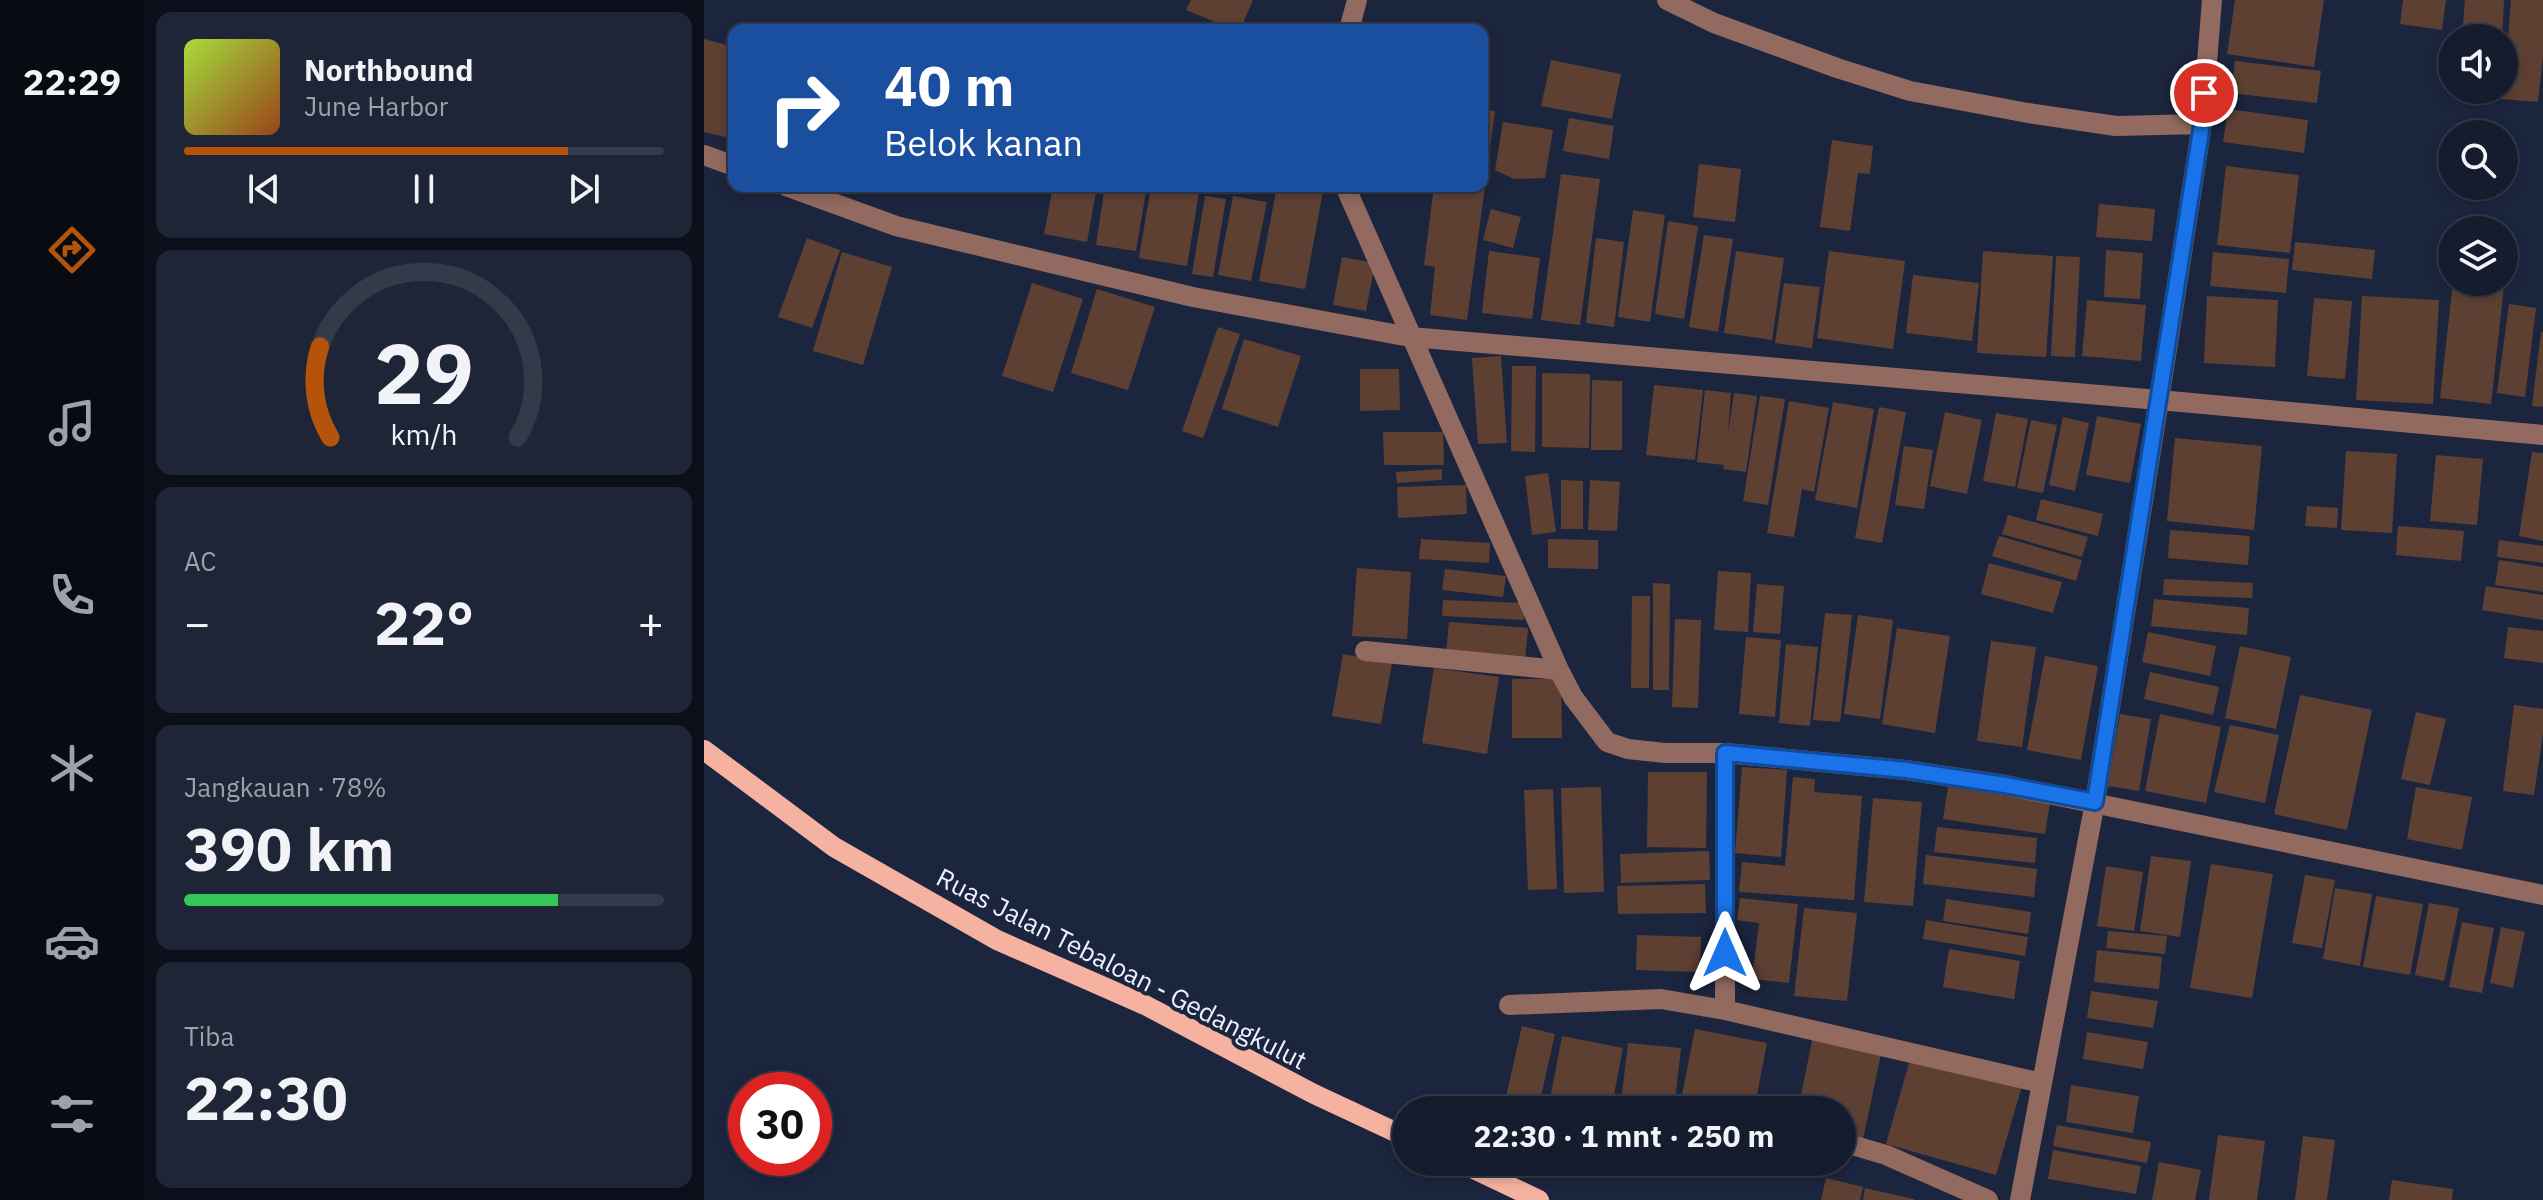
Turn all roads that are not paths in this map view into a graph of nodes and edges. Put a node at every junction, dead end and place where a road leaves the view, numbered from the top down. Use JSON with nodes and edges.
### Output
{"nodes":[{"id":1,"x":1357,"y":0,"type":"edge"},
{"id":2,"x":1667,"y":0,"type":"edge"},
{"id":3,"x":2212,"y":0,"type":"edge"},
{"id":4,"x":1351,"y":24,"type":"edge"},
{"id":5,"x":2202,"y":124,"type":"junction"},
{"id":6,"x":704,"y":155,"type":"edge"},
{"id":7,"x":728,"y":164,"type":"edge"},
{"id":8,"x":802,"y":192,"type":"edge"},
{"id":9,"x":1348,"y":192,"type":"edge"},
{"id":10,"x":1410,"y":337,"type":"junction"},
{"id":11,"x":2159,"y":400,"type":"junction"},
{"id":12,"x":2543,"y":435,"type":"edge"},
{"id":13,"x":1365,"y":651,"type":"dead end"},
{"id":14,"x":1559,"y":670,"type":"junction"},
{"id":15,"x":704,"y":750,"type":"edge"},
{"id":16,"x":1725,"y":753,"type":"junction"},
{"id":17,"x":2095,"y":802,"type":"junction"},
{"id":18,"x":2543,"y":895,"type":"edge"},
{"id":19,"x":1509,"y":1005,"type":"dead end"},
{"id":20,"x":1725,"y":1010,"type":"junction"},
{"id":21,"x":2042,"y":1083,"type":"junction"},
{"id":22,"x":1392,"y":1130,"type":"edge"},
{"id":23,"x":1856,"y":1146,"type":"edge"},
{"id":24,"x":1488,"y":1176,"type":"edge"},
{"id":25,"x":1539,"y":1200,"type":"edge"},
{"id":26,"x":1988,"y":1200,"type":"edge"},
{"id":27,"x":2020,"y":1200,"type":"edge"}],
"edges":[{"from":1,"to":4,"type":"street"},
{"from":2,"to":5,"type":"street"},
{"from":3,"to":5,"type":"street"},
{"from":5,"to":11,"type":"street"},
{"from":6,"to":7,"type":"street"},
{"from":8,"to":10,"type":"street"},
{"from":9,"to":10,"type":"street"},
{"from":10,"to":11,"type":"street"},
{"from":10,"to":14,"type":"street"},
{"from":11,"to":12,"type":"street"},
{"from":11,"to":17,"type":"street"},
{"from":13,"to":14,"type":"street"},
{"from":14,"to":16,"type":"street"},
{"from":15,"to":22,"type":"main road","name":"Ruas Jalan Tebaloan - Gedangkulut"},
{"from":16,"to":17,"type":"street"},
{"from":16,"to":20,"type":"street"},
{"from":17,"to":18,"type":"street"},
{"from":17,"to":21,"type":"street"},
{"from":19,"to":20,"type":"street"},
{"from":20,"to":21,"type":"street"},
{"from":21,"to":27,"type":"street"},
{"from":23,"to":26,"type":"street"},
{"from":24,"to":25,"type":"main road"}]}
